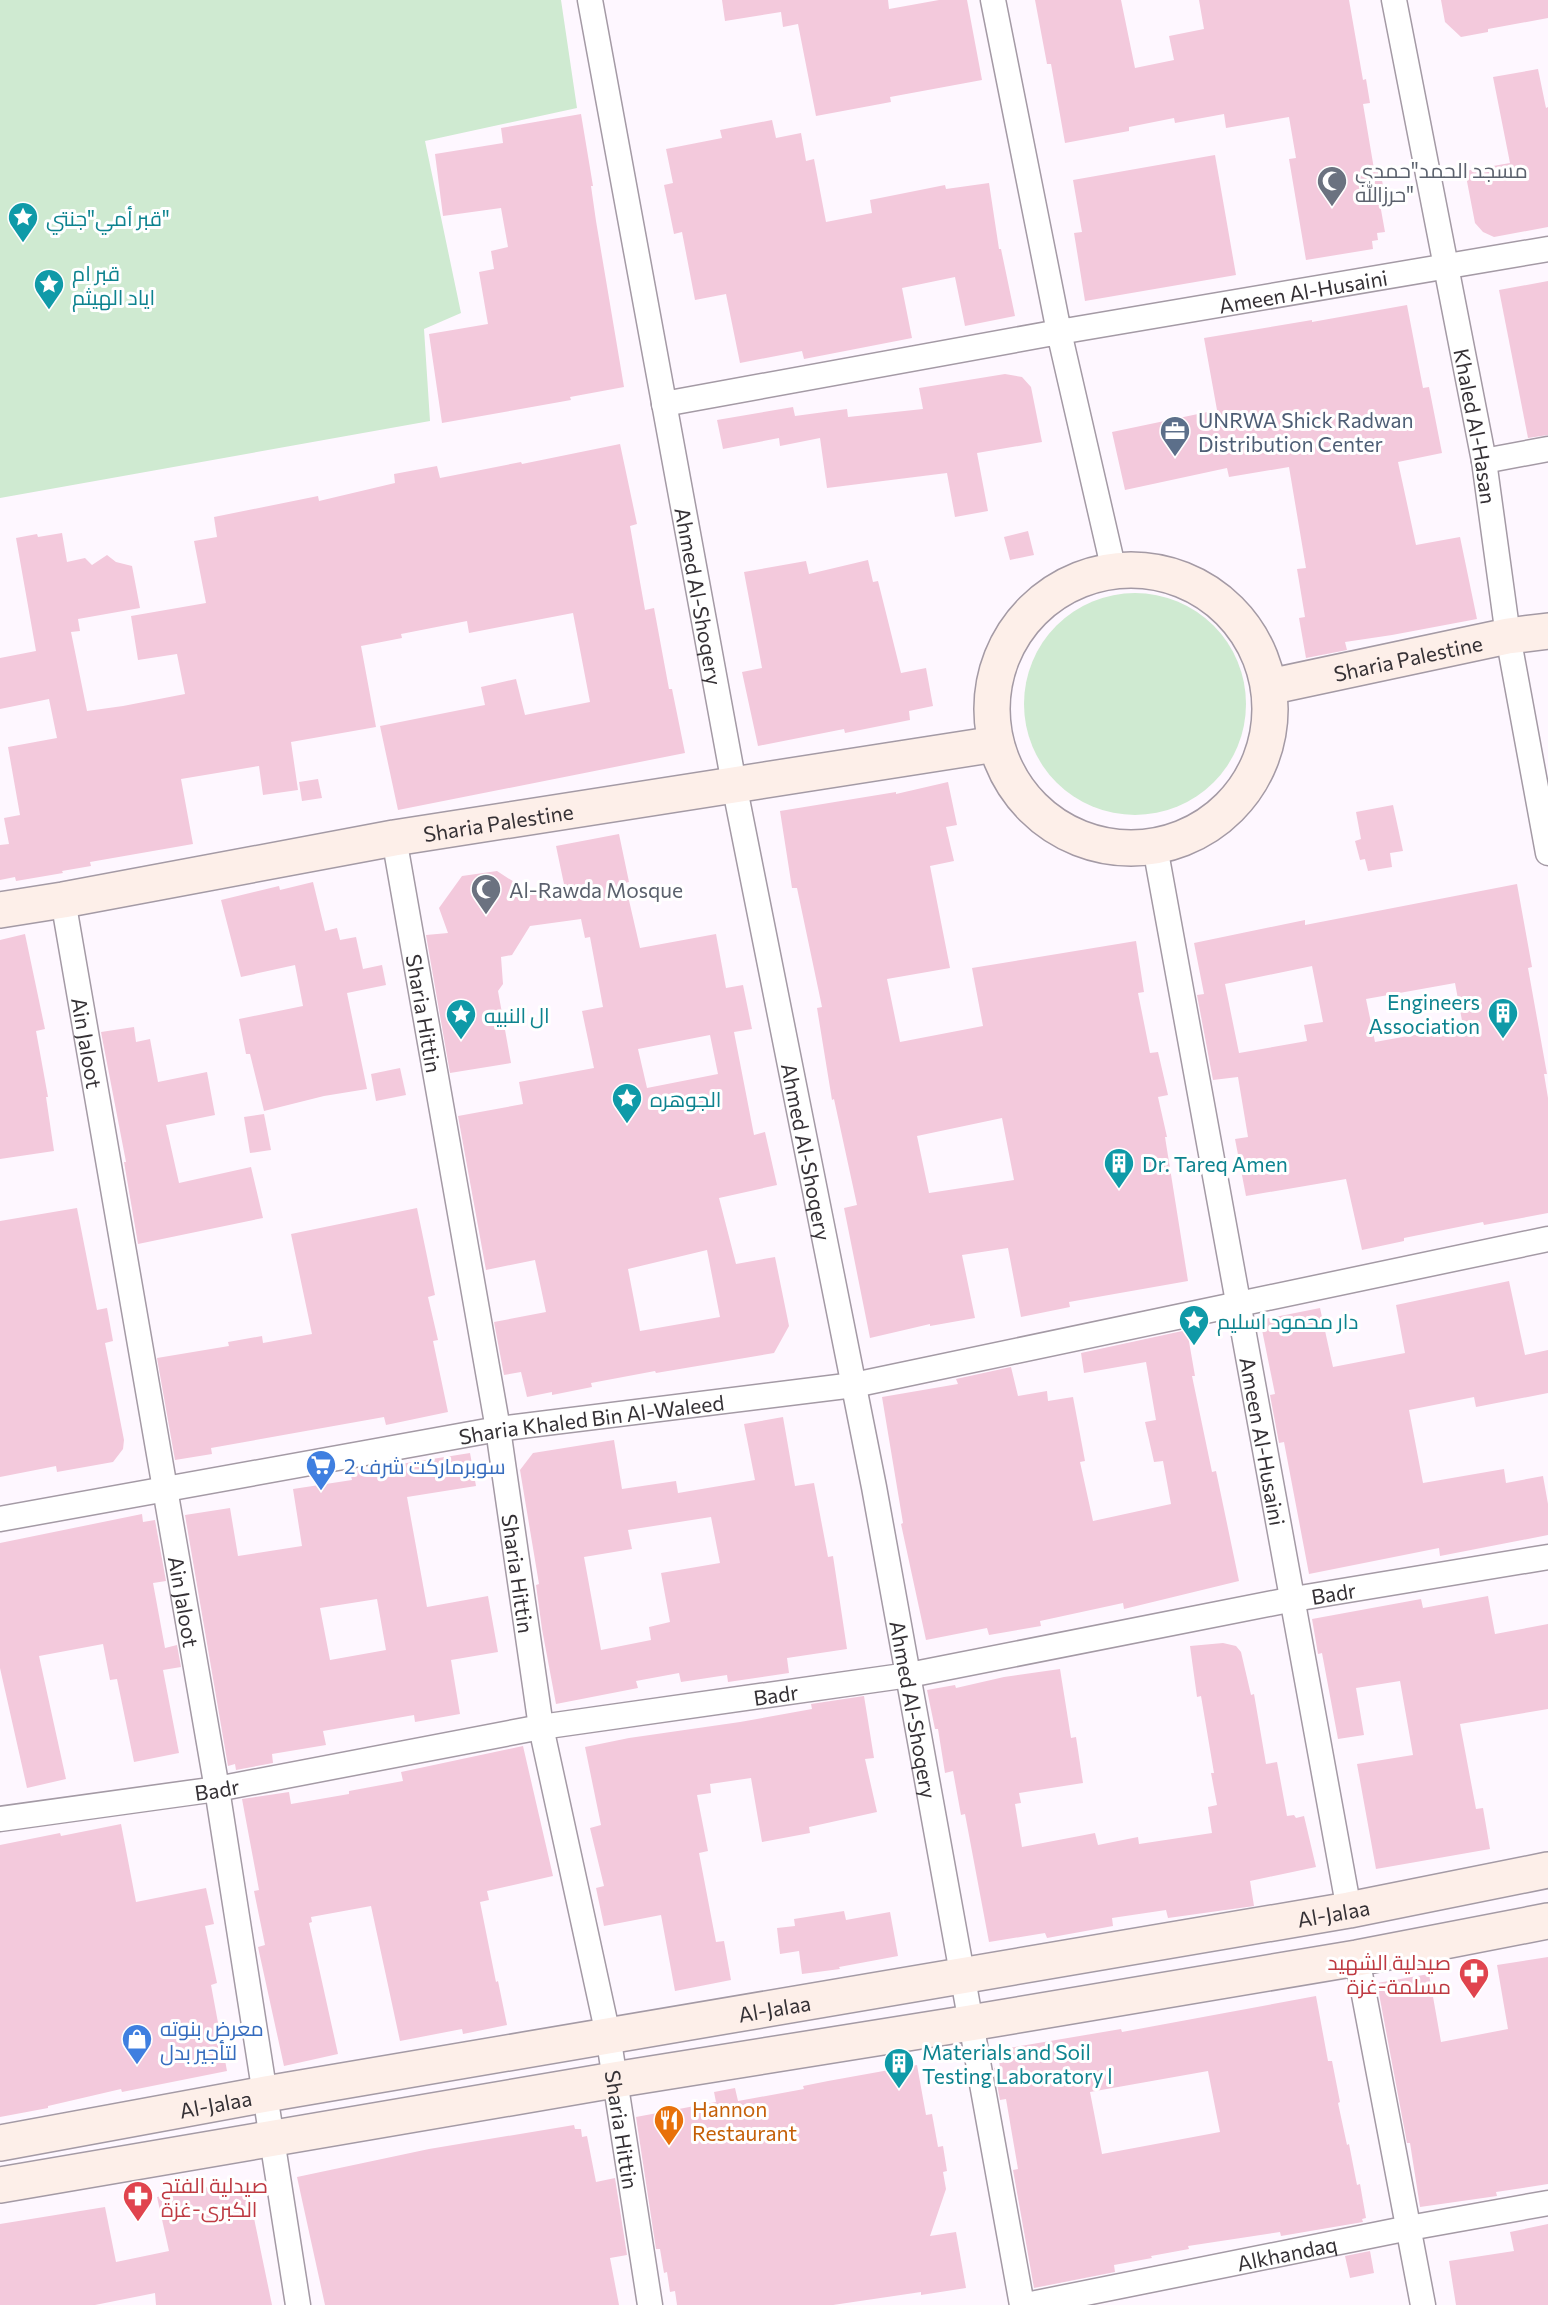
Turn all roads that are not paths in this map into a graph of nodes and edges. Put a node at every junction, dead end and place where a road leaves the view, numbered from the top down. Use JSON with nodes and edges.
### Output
{"nodes":[{"id":1,"x":590,"y":0,"type":"edge"},
{"id":2,"x":993,"y":0,"type":"edge"},
{"id":3,"x":1394,"y":0,"type":"edge"},
{"id":4,"x":1548,"y":250,"type":"edge"},
{"id":5,"x":1446,"y":265,"type":"junction"},
{"id":6,"x":1059,"y":332,"type":"junction"},
{"id":7,"x":664,"y":404,"type":"junction"},
{"id":8,"x":1548,"y":449,"type":"edge"},
{"id":9,"x":1484,"y":461,"type":"junction"},
{"id":10,"x":1114,"y":571,"type":"junction"},
{"id":11,"x":1548,"y":631,"type":"edge"},
{"id":12,"x":1508,"y":636,"type":"junction"},
{"id":13,"x":1269,"y":687,"type":"junction"},
{"id":14,"x":996,"y":744,"type":"junction"},
{"id":15,"x":734,"y":784,"type":"junction"},
{"id":16,"x":394,"y":838,"type":"junction"},
{"id":17,"x":1155,"y":847,"type":"junction"},
{"id":18,"x":1548,"y":849,"type":"edge"},
{"id":19,"x":63,"y":900,"type":"junction"},
{"id":20,"x":0,"y":910,"type":"edge"},
{"id":21,"x":1548,"y":1239,"type":"edge"},
{"id":22,"x":1239,"y":1305,"type":"junction"},
{"id":23,"x":854,"y":1385,"type":"junction"},
{"id":24,"x":498,"y":1429,"type":"junction"},
{"id":25,"x":165,"y":1490,"type":"junction"},
{"id":26,"x":0,"y":1519,"type":"edge"},
{"id":27,"x":1548,"y":1557,"type":"edge"},
{"id":28,"x":1294,"y":1599,"type":"junction"},
{"id":29,"x":909,"y":1675,"type":"junction"},
{"id":30,"x":541,"y":1727,"type":"junction"},
{"id":31,"x":217,"y":1789,"type":"junction"},
{"id":32,"x":0,"y":1819,"type":"edge"},
{"id":33,"x":1548,"y":1870,"type":"edge"},
{"id":34,"x":1349,"y":1910,"type":"junction"},
{"id":35,"x":1548,"y":1921,"type":"edge"},
{"id":36,"x":1357,"y":1958,"type":"junction"},
{"id":37,"x":963,"y":1974,"type":"junction"},
{"id":38,"x":970,"y":2023,"type":"junction"},
{"id":39,"x":608,"y":2035,"type":"junction"},
{"id":40,"x":614,"y":2080,"type":"junction"},
{"id":41,"x":266,"y":2094,"type":"junction"},
{"id":42,"x":272,"y":2138,"type":"junction"},
{"id":43,"x":0,"y":2143,"type":"edge"},
{"id":44,"x":0,"y":2185,"type":"edge"},
{"id":45,"x":1548,"y":2203,"type":"edge"},
{"id":46,"x":1409,"y":2228,"type":"junction"},
{"id":47,"x":298,"y":2305,"type":"edge"},
{"id":48,"x":650,"y":2305,"type":"edge"},
{"id":49,"x":1024,"y":2305,"type":"edge"},
{"id":50,"x":1423,"y":2305,"type":"edge"}],
"edges":[{"from":1,"to":7,"type":"street","name":"Ahmed Al-Shoqery"},
{"from":2,"to":6,"type":"street"},
{"from":3,"to":5,"type":"street","name":"Khaled Al-Hasan"},
{"from":4,"to":5,"type":"street","name":"Ameen Al-Husaini"},
{"from":5,"to":6,"type":"street","name":"Ameen Al-Husaini"},
{"from":5,"to":9,"type":"street","name":"Khaled Al-Hasan"},
{"from":6,"to":7,"type":"street","name":"Ameen Al-Husaini"},
{"from":6,"to":10,"type":"street"},
{"from":7,"to":15,"type":"street","name":"Ahmed Al-Shoqery"},
{"from":8,"to":9,"type":"street"},
{"from":9,"to":12,"type":"street","name":"Khaled Al-Hasan"},
{"from":10,"to":13,"type":"main road"},
{"from":10,"to":14,"type":"main road"},
{"from":11,"to":12,"type":"main road","name":"Sharia Palestine"},
{"from":12,"to":13,"type":"main road","name":"Sharia Palestine"},
{"from":12,"to":18,"type":"street","name":"Khaled Al-Hasan"},
{"from":13,"to":17,"type":"main road"},
{"from":14,"to":15,"type":"main road","name":"Sharia Palestine"},
{"from":14,"to":17,"type":"main road"},
{"from":15,"to":16,"type":"main road","name":"Sharia Palestine"},
{"from":15,"to":23,"type":"street","name":"Ahmed Al-Shoqery"},
{"from":16,"to":19,"type":"main road","name":"Sharia Palestine"},
{"from":16,"to":24,"type":"street","name":"Sharia Hittin"},
{"from":17,"to":22,"type":"street","name":"Ameen Al-Husaini"},
{"from":19,"to":20,"type":"main road","name":"Sharia Palestine"},
{"from":19,"to":25,"type":"street","name":"Ain Jaloot"},
{"from":21,"to":22,"type":"street","name":"Sharia Khaled Bin Al-Waleed"},
{"from":22,"to":23,"type":"street","name":"Sharia Khaled Bin Al-Waleed"},
{"from":22,"to":28,"type":"street","name":"Ameen Al-Husaini"},
{"from":23,"to":24,"type":"street","name":"Sharia Khaled Bin Al-Waleed"},
{"from":23,"to":29,"type":"street","name":"Ahmed Al-Shoqery"},
{"from":24,"to":25,"type":"street","name":"Sharia Khaled Bin Al-Waleed"},
{"from":24,"to":30,"type":"street","name":"Sharia Hittin"},
{"from":25,"to":26,"type":"street","name":"Sharia Khaled Bin Al-Waleed"},
{"from":25,"to":31,"type":"street","name":"Ain Jaloot"},
{"from":27,"to":28,"type":"street","name":"Badr"},
{"from":28,"to":29,"type":"street","name":"Badr"},
{"from":28,"to":34,"type":"street","name":"Ameen Al-Husaini"},
{"from":29,"to":30,"type":"street","name":"Badr"},
{"from":29,"to":37,"type":"street","name":"Ahmed Al-Shoqery"},
{"from":30,"to":31,"type":"street","name":"Badr"},
{"from":30,"to":39,"type":"street","name":"Sharia Hittin"},
{"from":31,"to":32,"type":"street","name":"Badr"},
{"from":31,"to":41,"type":"street","name":"Ain Jaloot"},
{"from":33,"to":34,"type":"main road","name":"Al-Jalaa"},
{"from":34,"to":37,"type":"main road","name":"Al-Jalaa"},
{"from":35,"to":36,"type":"main road"},
{"from":36,"to":38,"type":"main road"},
{"from":36,"to":46,"type":"street"},
{"from":37,"to":38,"type":"street","name":"Ahmed Al-Shoqery"},
{"from":37,"to":39,"type":"main road","name":"Al-Jalaa"},
{"from":38,"to":40,"type":"main road"},
{"from":38,"to":49,"type":"street","name":"Ahmed Al-Shoqery"},
{"from":39,"to":40,"type":"street","name":"Sharia Hittin"},
{"from":39,"to":41,"type":"main road","name":"Al-Jalaa"},
{"from":40,"to":42,"type":"main road"},
{"from":40,"to":48,"type":"street","name":"Sharia Hittin"},
{"from":41,"to":42,"type":"street","name":"Ain Jaloot"},
{"from":41,"to":43,"type":"main road","name":"Al-Jalaa"},
{"from":42,"to":44,"type":"main road"},
{"from":42,"to":47,"type":"street","name":"Ain Jaloot"},
{"from":45,"to":46,"type":"street","name":"Alkhandaq"},
{"from":46,"to":49,"type":"street","name":"Alkhandaq"},
{"from":46,"to":50,"type":"street"}]}
